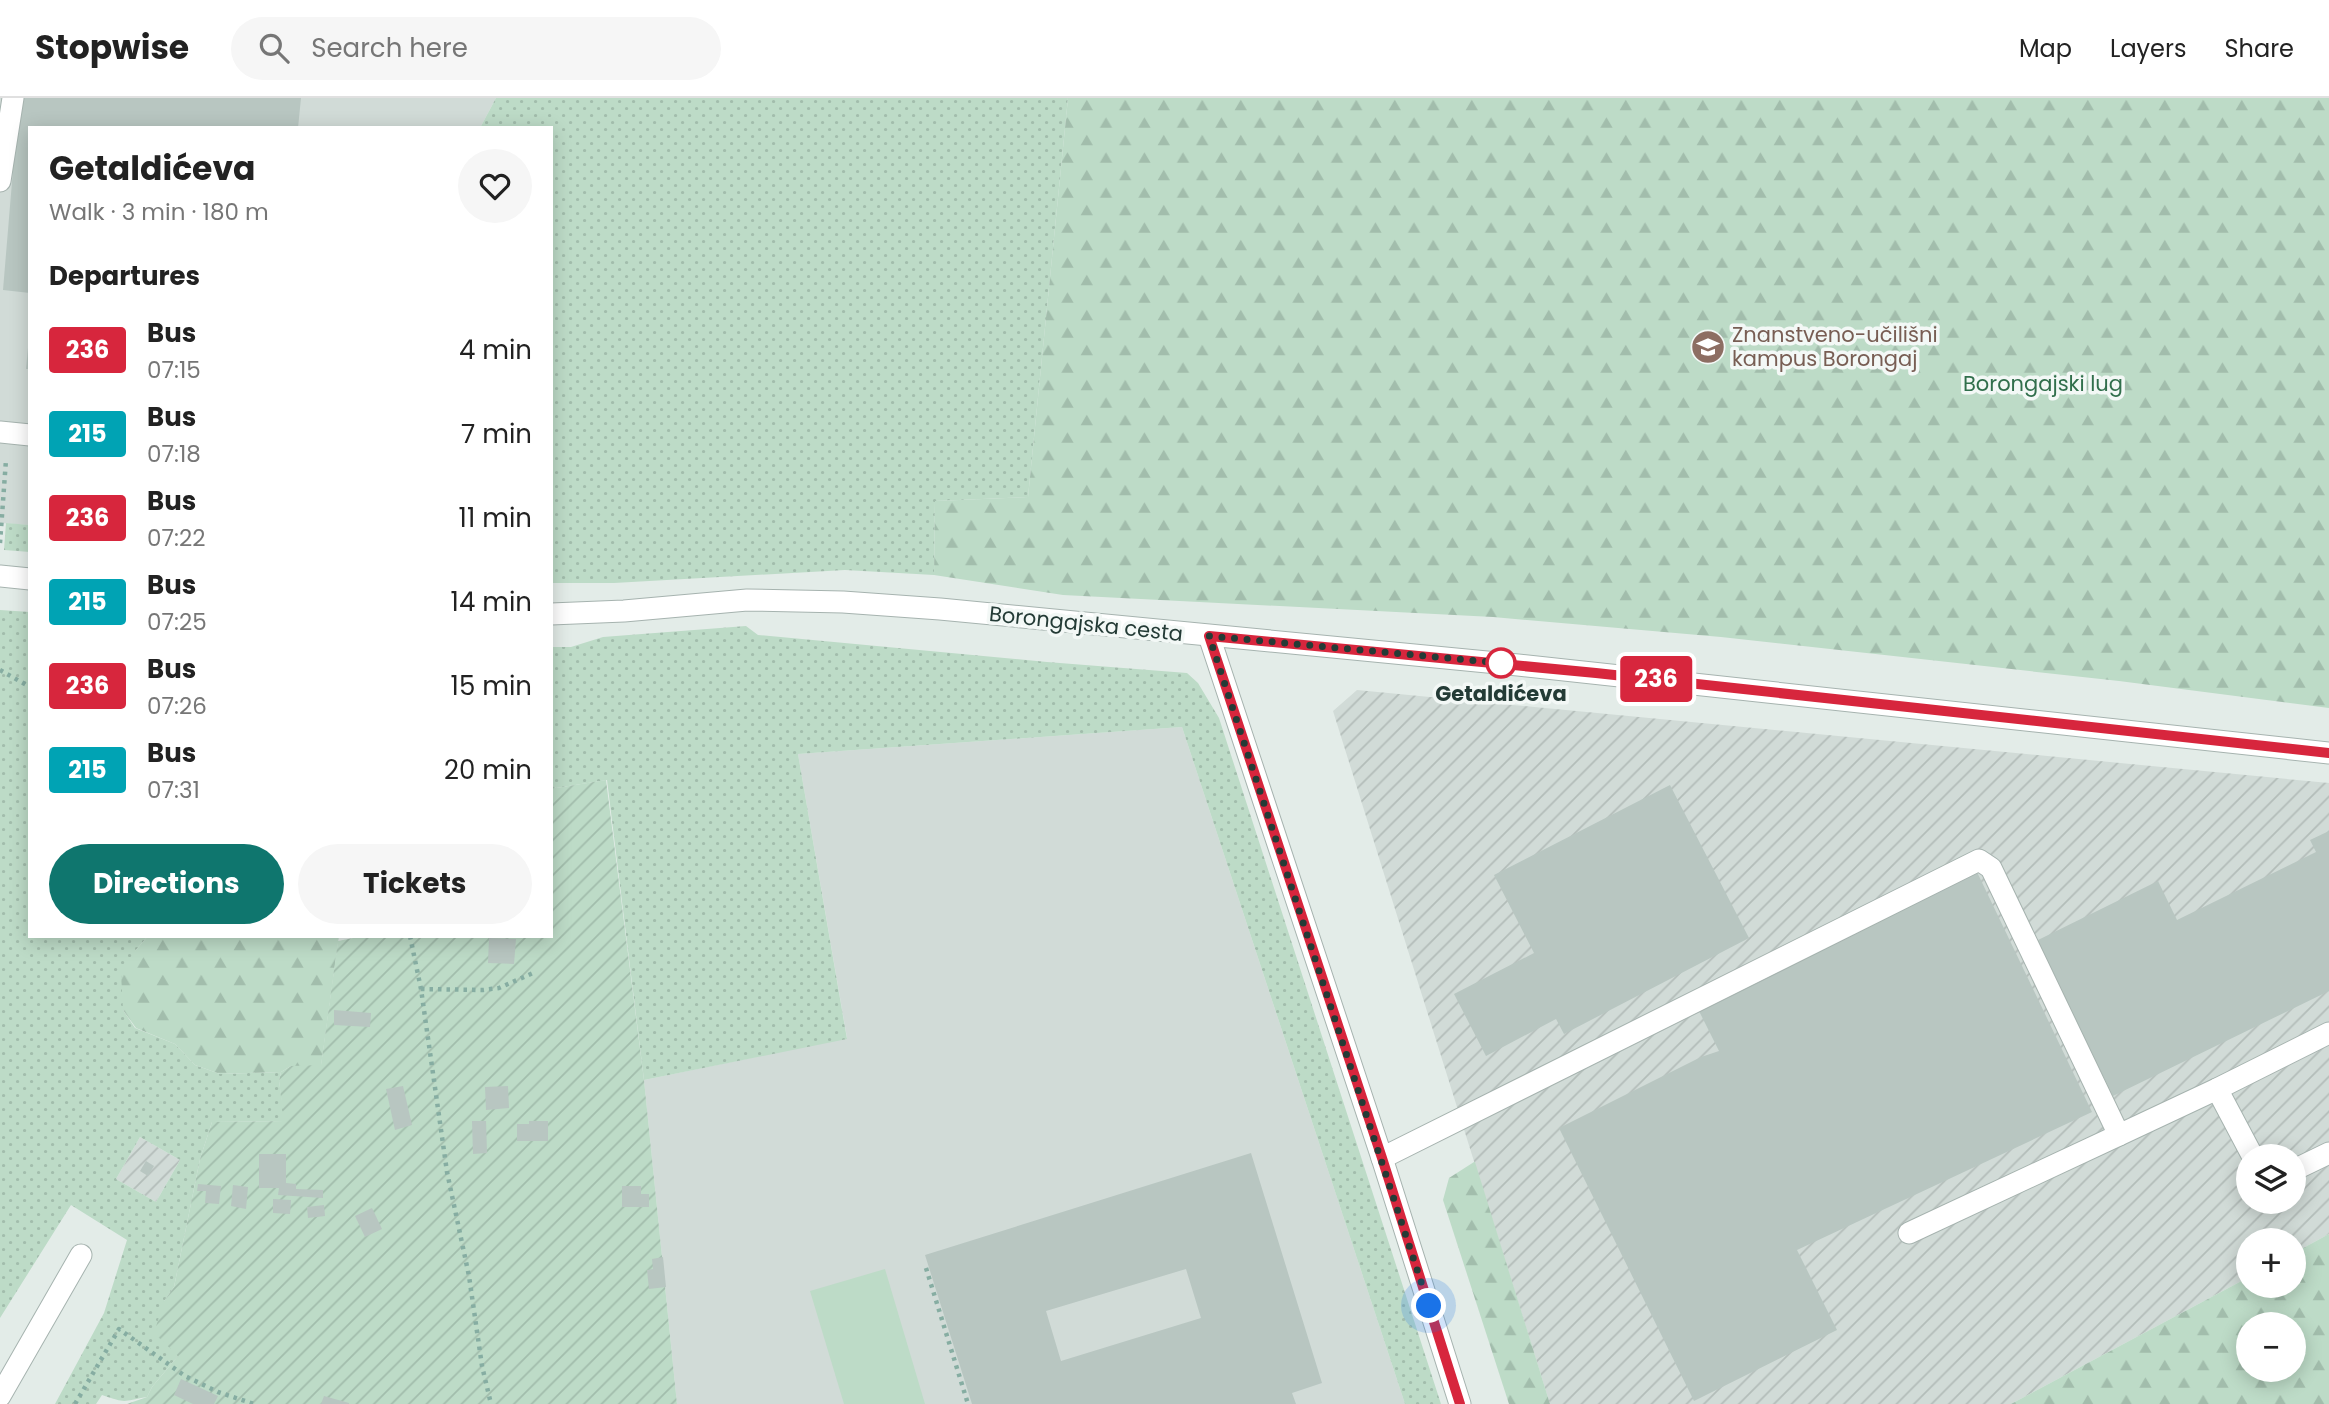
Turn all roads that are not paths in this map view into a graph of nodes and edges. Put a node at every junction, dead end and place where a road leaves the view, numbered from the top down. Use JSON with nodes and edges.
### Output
{"nodes":[{"id":1,"x":13,"y":98,"type":"edge"},
{"id":2,"x":0,"y":181,"type":"edge"},
{"id":3,"x":4,"y":433,"type":"edge"},
{"id":4,"x":28,"y":435,"type":"edge"},
{"id":5,"x":0,"y":576,"type":"edge"},
{"id":6,"x":28,"y":579,"type":"edge"},
{"id":7,"x":553,"y":614,"type":"edge"},
{"id":8,"x":1209,"y":636,"type":"junction"},
{"id":9,"x":2329,"y":753,"type":"edge"},
{"id":10,"x":2329,"y":1032,"type":"edge"},
{"id":11,"x":2217,"y":1089,"type":"junction"},
{"id":12,"x":2119,"y":1135,"type":"junction"},
{"id":13,"x":2246,"y":1144,"type":"edge"},
{"id":14,"x":2329,"y":1153,"type":"edge"},
{"id":15,"x":1382,"y":1158,"type":"junction"},
{"id":16,"x":2306,"y":1164,"type":"edge"},
{"id":17,"x":1909,"y":1233,"type":"dead end"},
{"id":18,"x":81,"y":1255,"type":"dead end"},
{"id":19,"x":0,"y":1396,"type":"edge"},
{"id":20,"x":1460,"y":1404,"type":"edge"}],
"edges":[{"from":1,"to":2,"type":"street"},
{"from":3,"to":4,"type":"street"},
{"from":5,"to":6,"type":"street"},
{"from":7,"to":8,"type":"street","name":"Borongajska cesta"},
{"from":8,"to":9,"type":"street","name":"Borongajska cesta"},
{"from":8,"to":15,"type":"street"},
{"from":10,"to":11,"type":"street"},
{"from":11,"to":12,"type":"street"},
{"from":11,"to":13,"type":"street"},
{"from":12,"to":15,"type":"street"},
{"from":12,"to":17,"type":"street"},
{"from":14,"to":16,"type":"street"},
{"from":15,"to":20,"type":"street"},
{"from":18,"to":19,"type":"street"}]}
